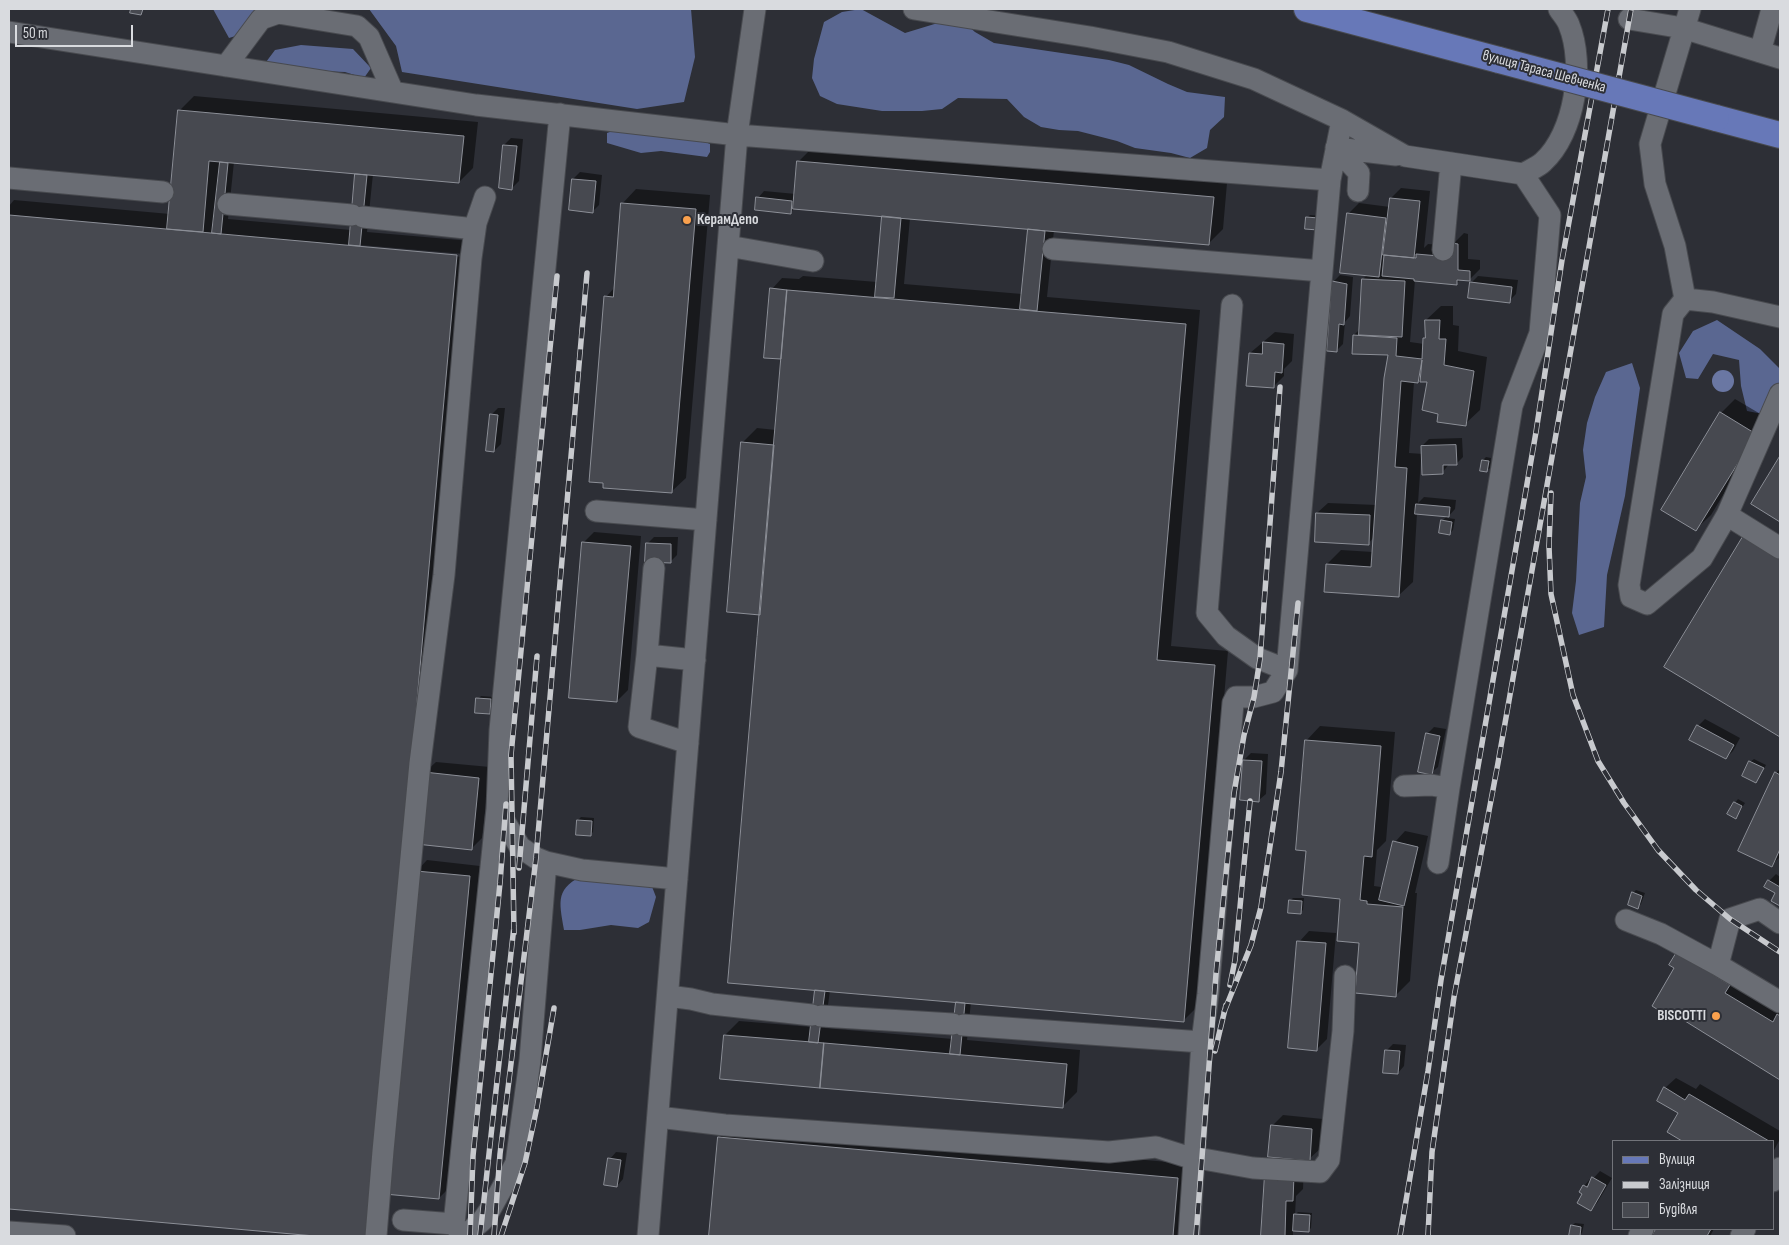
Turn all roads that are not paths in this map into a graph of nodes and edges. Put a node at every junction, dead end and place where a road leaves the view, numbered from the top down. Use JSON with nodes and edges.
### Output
{"nodes":[{"id":1,"x":755,"y":9,"type":"edge"},
{"id":2,"x":914,"y":9,"type":"edge"},
{"id":3,"x":1307,"y":9,"type":"edge"},
{"id":4,"x":1559,"y":9,"type":"edge"},
{"id":5,"x":1772,"y":9,"type":"edge"},
{"id":6,"x":1687,"y":18,"type":"edge"},
{"id":7,"x":1629,"y":19,"type":"dead end"},
{"id":8,"x":9,"y":32,"type":"edge"},
{"id":9,"x":1760,"y":52,"type":"junction"},
{"id":10,"x":1780,"y":58,"type":"edge"},
{"id":11,"x":226,"y":66,"type":"junction"},
{"id":12,"x":393,"y":92,"type":"junction"},
{"id":13,"x":560,"y":114,"type":"junction"},
{"id":14,"x":1342,"y":120,"type":"junction"},
{"id":15,"x":737,"y":135,"type":"junction"},
{"id":16,"x":1780,"y":135,"type":"edge"},
{"id":17,"x":1336,"y":148,"type":"junction"},
{"id":18,"x":1405,"y":156,"type":"junction"},
{"id":19,"x":1452,"y":163,"type":"junction"},
{"id":20,"x":1523,"y":174,"type":"junction"},
{"id":21,"x":9,"y":178,"type":"edge"},
{"id":22,"x":1330,"y":180,"type":"junction"},
{"id":23,"x":1358,"y":191,"type":"dead end"},
{"id":24,"x":163,"y":192,"type":"dead end"},
{"id":25,"x":484,"y":197,"type":"dead end"},
{"id":26,"x":228,"y":204,"type":"dead end"},
{"id":27,"x":475,"y":229,"type":"junction"},
{"id":28,"x":728,"y":246,"type":"junction"},
{"id":29,"x":1053,"y":249,"type":"dead end"},
{"id":30,"x":1443,"y":250,"type":"dead end"},
{"id":31,"x":813,"y":261,"type":"dead end"},
{"id":32,"x":1322,"y":271,"type":"junction"},
{"id":33,"x":1685,"y":299,"type":"junction"},
{"id":34,"x":1232,"y":305,"type":"dead end"},
{"id":35,"x":1780,"y":317,"type":"edge"},
{"id":36,"x":1780,"y":394,"type":"edge"},
{"id":37,"x":596,"y":511,"type":"dead end"},
{"id":38,"x":1727,"y":515,"type":"junction"},
{"id":39,"x":706,"y":520,"type":"junction"},
{"id":40,"x":1780,"y":548,"type":"edge"},
{"id":41,"x":654,"y":568,"type":"dead end"},
{"id":42,"x":646,"y":655,"type":"junction"},
{"id":43,"x":695,"y":660,"type":"junction"},
{"id":44,"x":1287,"y":670,"type":"junction"},
{"id":45,"x":688,"y":743,"type":"junction"},
{"id":46,"x":1404,"y":786,"type":"dead end"},
{"id":47,"x":1449,"y":788,"type":"junction"},
{"id":48,"x":497,"y":809,"type":"junction"},
{"id":49,"x":546,"y":862,"type":"junction"},
{"id":50,"x":1438,"y":863,"type":"dead end"},
{"id":51,"x":677,"y":879,"type":"junction"},
{"id":52,"x":1626,"y":920,"type":"dead end"},
{"id":53,"x":1780,"y":923,"type":"edge"},
{"id":54,"x":1718,"y":964,"type":"junction"},
{"id":55,"x":1345,"y":976,"type":"dead end"},
{"id":56,"x":668,"y":996,"type":"junction"},
{"id":57,"x":1780,"y":1002,"type":"edge"},
{"id":58,"x":1202,"y":1042,"type":"junction"},
{"id":59,"x":658,"y":1117,"type":"junction"},
{"id":60,"x":1194,"y":1159,"type":"junction"},
{"id":61,"x":1780,"y":1168,"type":"edge"},
{"id":62,"x":1774,"y":1179,"type":"edge"},
{"id":63,"x":403,"y":1220,"type":"dead end"},
{"id":64,"x":9,"y":1232,"type":"edge"},
{"id":65,"x":460,"y":1232,"type":"edge"},
{"id":66,"x":65,"y":1236,"type":"edge"},
{"id":67,"x":376,"y":1236,"type":"edge"},
{"id":68,"x":648,"y":1236,"type":"edge"},
{"id":69,"x":1189,"y":1236,"type":"edge"}],
"edges":[{"from":1,"to":15,"type":"lane"},
{"from":2,"to":14,"type":"lane"},
{"from":3,"to":16,"type":"main road","name":"вулиця Тараса Шевченка","bridge":true},
{"from":4,"to":20,"type":"lane"},
{"from":5,"to":9,"type":"lane"},
{"from":6,"to":7,"type":"lane"},
{"from":6,"to":9,"type":"lane"},
{"from":6,"to":33,"type":"lane"},
{"from":8,"to":11,"type":"lane"},
{"from":9,"to":10,"type":"lane"},
{"from":11,"to":12,"type":"lane"},
{"from":11,"to":12,"type":"lane"},
{"from":12,"to":13,"type":"lane"},
{"from":13,"to":15,"type":"lane"},
{"from":13,"to":48,"type":"lane"},
{"from":14,"to":17,"type":"lane"},
{"from":14,"to":18,"type":"lane"},
{"from":15,"to":22,"type":"lane"},
{"from":15,"to":28,"type":"lane"},
{"from":17,"to":18,"type":"lane"},
{"from":17,"to":22,"type":"lane"},
{"from":17,"to":23,"type":"lane"},
{"from":18,"to":19,"type":"lane"},
{"from":19,"to":20,"type":"lane"},
{"from":19,"to":30,"type":"lane"},
{"from":20,"to":47,"type":"lane"},
{"from":21,"to":24,"type":"lane"},
{"from":22,"to":32,"type":"lane"},
{"from":25,"to":27,"type":"lane"},
{"from":26,"to":27,"type":"lane"},
{"from":27,"to":67,"type":"lane"},
{"from":28,"to":31,"type":"lane"},
{"from":28,"to":39,"type":"lane"},
{"from":29,"to":32,"type":"lane"},
{"from":32,"to":44,"type":"lane"},
{"from":33,"to":35,"type":"lane"},
{"from":33,"to":38,"type":"lane"},
{"from":34,"to":44,"type":"lane"},
{"from":36,"to":38,"type":"lane"},
{"from":37,"to":39,"type":"lane"},
{"from":38,"to":40,"type":"lane"},
{"from":39,"to":43,"type":"lane"},
{"from":41,"to":42,"type":"lane"},
{"from":42,"to":43,"type":"lane"},
{"from":42,"to":45,"type":"lane"},
{"from":43,"to":45,"type":"lane"},
{"from":44,"to":58,"type":"lane"},
{"from":45,"to":51,"type":"lane"},
{"from":46,"to":47,"type":"lane"},
{"from":47,"to":50,"type":"lane"},
{"from":48,"to":49,"type":"lane"},
{"from":48,"to":65,"type":"lane"},
{"from":49,"to":51,"type":"lane"},
{"from":49,"to":65,"type":"lane"},
{"from":51,"to":56,"type":"lane"},
{"from":52,"to":54,"type":"lane"},
{"from":53,"to":54,"type":"lane"},
{"from":54,"to":57,"type":"lane"},
{"from":55,"to":60,"type":"lane"},
{"from":56,"to":58,"type":"lane"},
{"from":56,"to":59,"type":"lane"},
{"from":58,"to":60,"type":"lane"},
{"from":59,"to":60,"type":"lane"},
{"from":59,"to":68,"type":"lane"},
{"from":60,"to":69,"type":"lane"},
{"from":61,"to":62,"type":"lane"},
{"from":63,"to":65,"type":"lane"},
{"from":64,"to":66,"type":"lane"}]}
